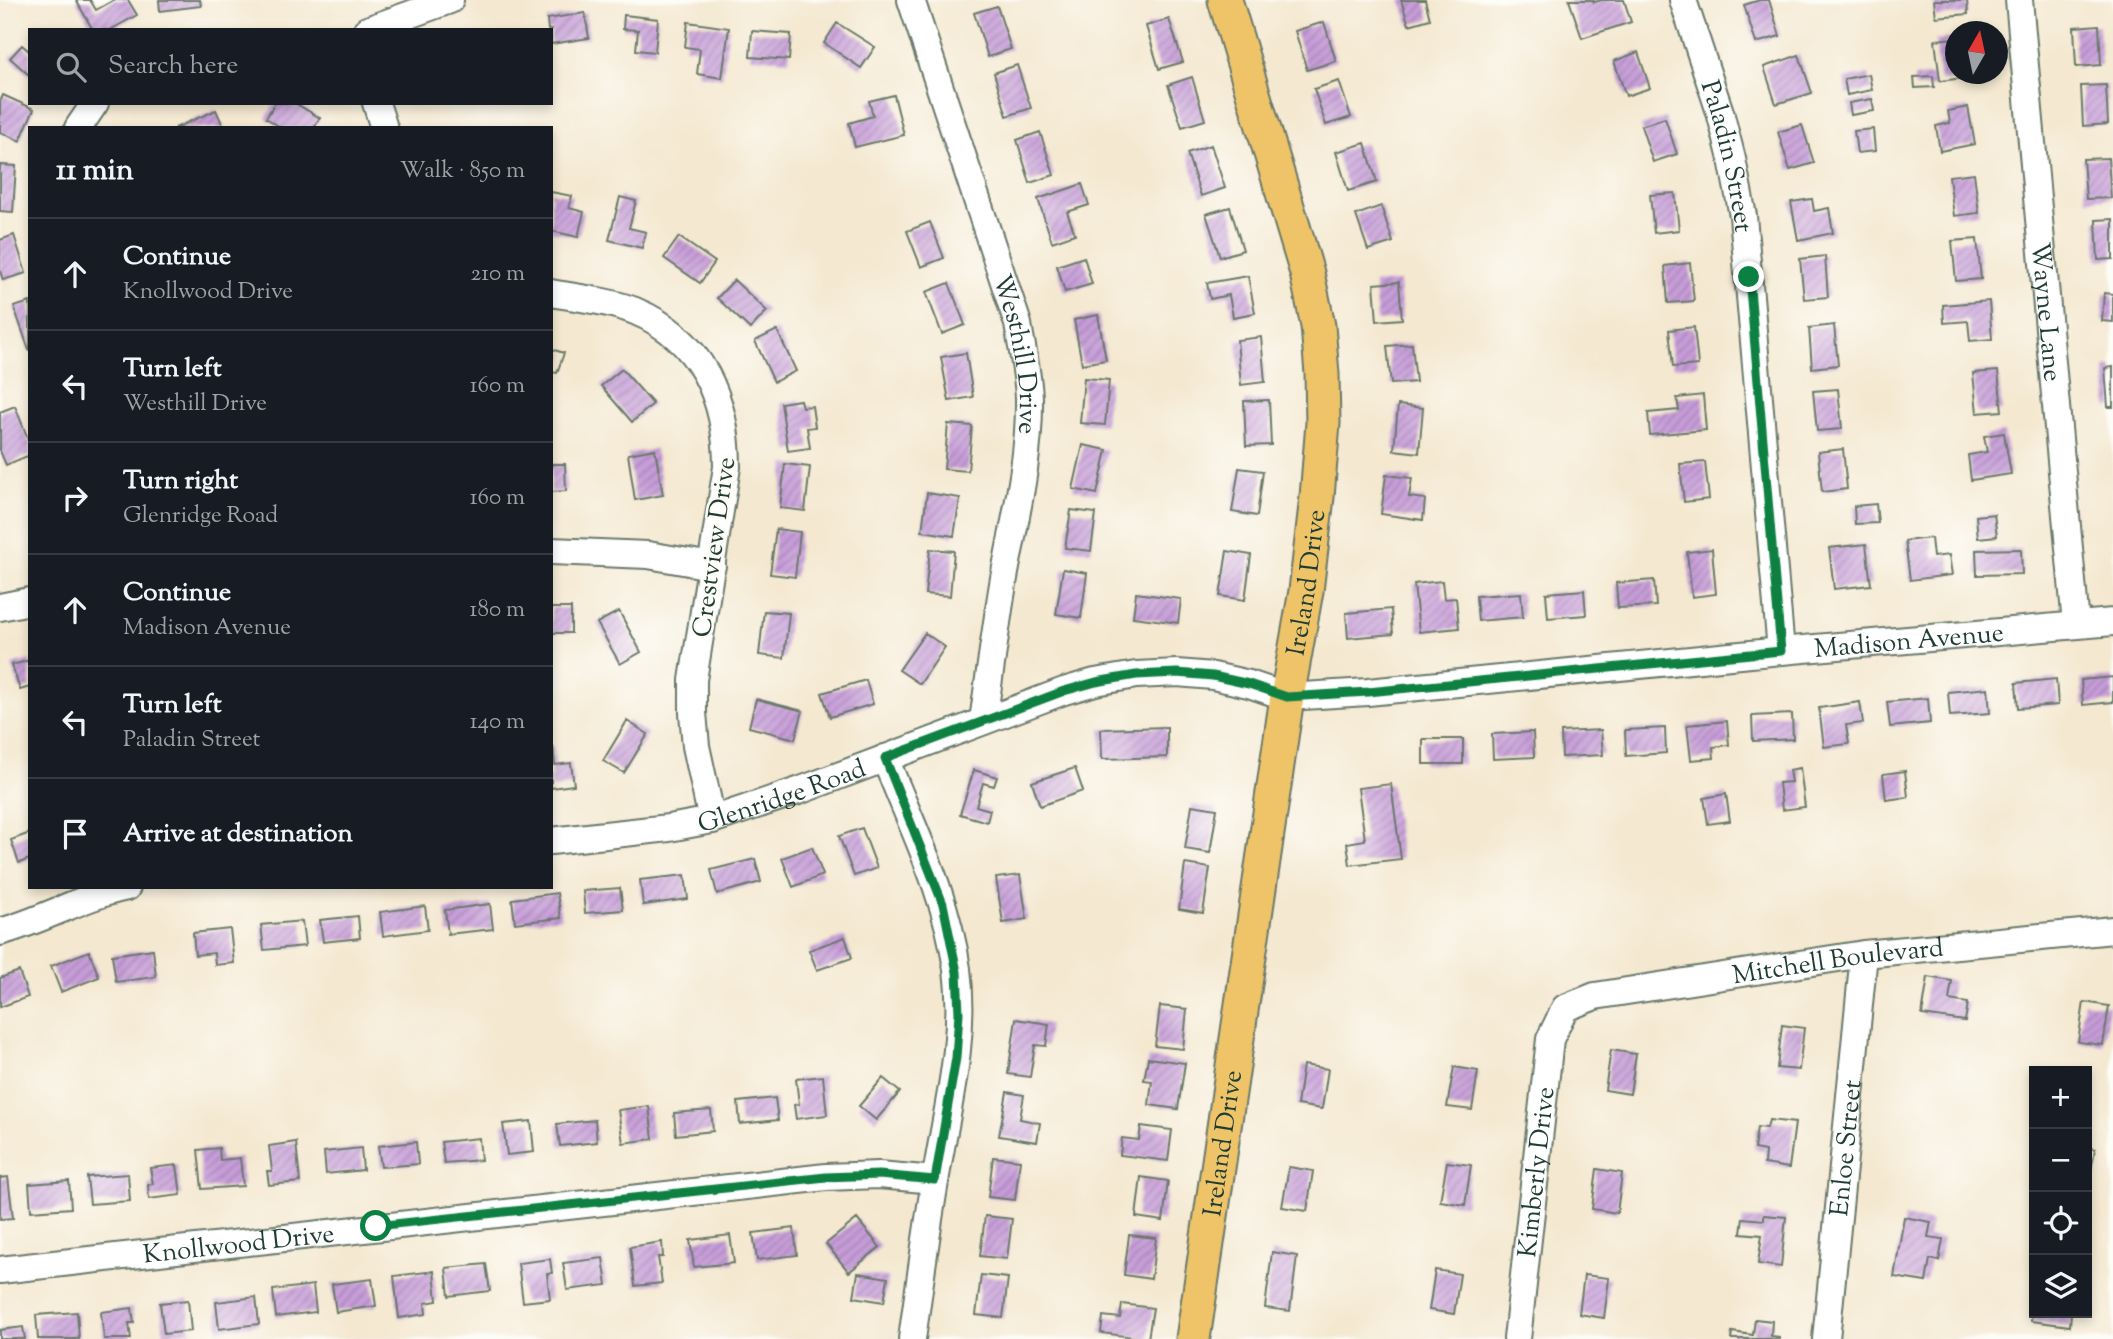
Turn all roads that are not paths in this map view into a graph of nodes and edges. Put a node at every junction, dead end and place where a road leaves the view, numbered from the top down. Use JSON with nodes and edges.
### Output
{"nodes":[{"id":1,"x":450,"y":0,"type":"edge"},
{"id":2,"x":911,"y":0,"type":"edge"},
{"id":3,"x":1225,"y":0,"type":"edge"},
{"id":4,"x":1683,"y":0,"type":"edge"},
{"id":5,"x":2019,"y":0,"type":"edge"},
{"id":6,"x":373,"y":28,"type":"edge"},
{"id":7,"x":94,"y":105,"type":"edge"},
{"id":8,"x":377,"y":105,"type":"edge"},
{"id":9,"x":79,"y":126,"type":"edge"},
{"id":10,"x":383,"y":126,"type":"edge"},
{"id":11,"x":553,"y":293,"type":"edge"},
{"id":12,"x":553,"y":551,"type":"edge"},
{"id":13,"x":712,"y":566,"type":"junction"},
{"id":14,"x":28,"y":601,"type":"edge"},
{"id":15,"x":0,"y":607,"type":"edge"},
{"id":16,"x":2113,"y":622,"type":"edge"},
{"id":17,"x":2076,"y":625,"type":"junction"},
{"id":18,"x":1781,"y":651,"type":"junction"},
{"id":19,"x":1287,"y":697,"type":"junction"},
{"id":20,"x":983,"y":721,"type":"junction"},
{"id":21,"x":885,"y":758,"type":"junction"},
{"id":22,"x":712,"y":820,"type":"junction"},
{"id":23,"x":553,"y":841,"type":"edge"},
{"id":24,"x":120,"y":889,"type":"edge"},
{"id":25,"x":2113,"y":930,"type":"edge"},
{"id":26,"x":0,"y":932,"type":"edge"},
{"id":27,"x":1864,"y":954,"type":"junction"},
{"id":28,"x":1565,"y":1008,"type":"joint"},
{"id":29,"x":935,"y":1180,"type":"junction"},
{"id":30,"x":0,"y":1270,"type":"edge"},
{"id":31,"x":912,"y":1339,"type":"edge"},
{"id":32,"x":1193,"y":1339,"type":"edge"},
{"id":33,"x":1517,"y":1339,"type":"edge"},
{"id":34,"x":1826,"y":1339,"type":"edge"}],
"edges":[{"from":1,"to":6,"type":"street"},
{"from":2,"to":20,"type":"street","name":"Westhill Drive"},
{"from":3,"to":19,"type":"main road","name":"Ireland Drive"},
{"from":4,"to":18,"type":"street","name":"Paladin Street"},
{"from":5,"to":17,"type":"street","name":"Wayne Lane"},
{"from":7,"to":9,"type":"street"},
{"from":8,"to":10,"type":"street"},
{"from":11,"to":13,"type":"street","name":"Crestview Drive"},
{"from":12,"to":13,"type":"street"},
{"from":13,"to":22,"type":"street","name":"Crestview Drive"},
{"from":14,"to":15,"type":"street"},
{"from":16,"to":17,"type":"street","name":"Madison Avenue"},
{"from":17,"to":18,"type":"street","name":"Madison Avenue"},
{"from":18,"to":19,"type":"street","name":"Madison Avenue"},
{"from":19,"to":20,"type":"street","name":"Glenridge Road"},
{"from":19,"to":32,"type":"main road","name":"Ireland Drive"},
{"from":20,"to":21,"type":"street","name":"Glenridge Road"},
{"from":21,"to":22,"type":"street","name":"Glenridge Road"},
{"from":21,"to":29,"type":"street"},
{"from":22,"to":23,"type":"street","name":"Glenridge Road"},
{"from":24,"to":26,"type":"street"},
{"from":25,"to":27,"type":"street","name":"Mitchell Boulevard"},
{"from":27,"to":28,"type":"street","name":"Mitchell Boulevard"},
{"from":27,"to":34,"type":"street","name":"Enloe Street"},
{"from":28,"to":33,"type":"street","name":"Kimberly Drive"},
{"from":29,"to":30,"type":"street","name":"Knollwood Drive"},
{"from":29,"to":31,"type":"street"}]}
